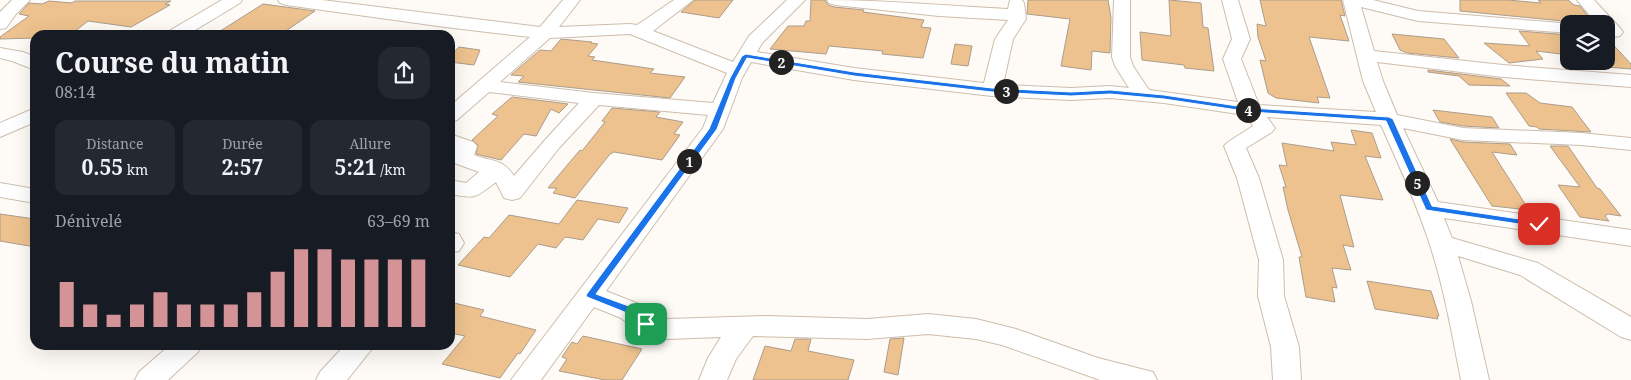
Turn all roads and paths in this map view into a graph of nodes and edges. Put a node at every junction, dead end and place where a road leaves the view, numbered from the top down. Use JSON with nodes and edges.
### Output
{"nodes":[{"id":1,"x":234,"y":0,"type":"edge"},
{"id":2,"x":286,"y":0,"type":"edge"},
{"id":3,"x":572,"y":0,"type":"edge"},
{"id":4,"x":685,"y":0,"type":"edge"},
{"id":5,"x":797,"y":0,"type":"edge"},
{"id":6,"x":835,"y":0,"type":"edge"},
{"id":7,"x":904,"y":0,"type":"edge"},
{"id":8,"x":1122,"y":0,"type":"edge"},
{"id":9,"x":1230,"y":0,"type":"edge"},
{"id":10,"x":1352,"y":0,"type":"edge"},
{"id":11,"x":1585,"y":0,"type":"edge"},
{"id":12,"x":348,"y":4,"type":"edge"},
{"id":13,"x":886,"y":5,"type":"junction"},
{"id":14,"x":1016,"y":8,"type":"edge"},
{"id":15,"x":1560,"y":27,"type":"edge"},
{"id":16,"x":183,"y":30,"type":"edge"},
{"id":17,"x":639,"y":31,"type":"junction"},
{"id":18,"x":1617,"y":32,"type":"edge"},
{"id":19,"x":545,"y":33,"type":"junction"},
{"id":20,"x":0,"y":52,"type":"edge"},
{"id":21,"x":1365,"y":55,"type":"junction"},
{"id":22,"x":30,"y":62,"type":"edge"},
{"id":23,"x":741,"y":63,"type":"junction"},
{"id":24,"x":1631,"y":81,"type":"edge"},
{"id":25,"x":485,"y":86,"type":"junction"},
{"id":26,"x":992,"y":90,"type":"junction"},
{"id":27,"x":1143,"y":95,"type":"junction"},
{"id":28,"x":594,"y":99,"type":"junction"},
{"id":29,"x":455,"y":105,"type":"edge"},
{"id":30,"x":721,"y":110,"type":"junction"},
{"id":31,"x":1251,"y":110,"type":"junction"},
{"id":32,"x":30,"y":116,"type":"edge"},
{"id":33,"x":1389,"y":119,"type":"junction"},
{"id":34,"x":0,"y":131,"type":"edge"},
{"id":35,"x":455,"y":142,"type":"edge"},
{"id":36,"x":1631,"y":144,"type":"edge"},
{"id":37,"x":471,"y":162,"type":"junction"},
{"id":38,"x":455,"y":188,"type":"edge"},
{"id":39,"x":0,"y":190,"type":"edge"},
{"id":40,"x":30,"y":195,"type":"edge"},
{"id":41,"x":1429,"y":208,"type":"junction"},
{"id":42,"x":1631,"y":238,"type":"edge"},
{"id":43,"x":1442,"y":244,"type":"junction"},
{"id":44,"x":590,"y":295,"type":"junction"},
{"id":45,"x":746,"y":327,"type":"junction"},
{"id":46,"x":1631,"y":330,"type":"edge"},
{"id":47,"x":182,"y":350,"type":"edge"},
{"id":48,"x":357,"y":350,"type":"edge"},
{"id":49,"x":149,"y":380,"type":"edge"},
{"id":50,"x":330,"y":380,"type":"edge"},
{"id":51,"x":525,"y":380,"type":"edge"},
{"id":52,"x":712,"y":380,"type":"edge"},
{"id":53,"x":1143,"y":380,"type":"edge"},
{"id":54,"x":1286,"y":380,"type":"edge"},
{"id":55,"x":1476,"y":380,"type":"edge"}],
"edges":[{"from":1,"to":16,"type":"street"},
{"from":2,"to":12,"type":"street"},
{"from":3,"to":19,"type":"street"},
{"from":4,"to":17,"type":"street"},
{"from":5,"to":23,"type":"street"},
{"from":6,"to":13,"type":"street"},
{"from":7,"to":13,"type":"street"},
{"from":8,"to":27,"type":"street"},
{"from":9,"to":31,"type":"street"},
{"from":10,"to":15,"type":"street"},
{"from":10,"to":21,"type":"street"},
{"from":11,"to":18,"type":"street"},
{"from":12,"to":19,"type":"street"},
{"from":13,"to":14,"type":"street"},
{"from":14,"to":26,"type":"street"},
{"from":17,"to":19,"type":"street"},
{"from":17,"to":23,"type":"street"},
{"from":19,"to":25,"type":"street"},
{"from":20,"to":22,"type":"street"},
{"from":21,"to":24,"type":"street"},
{"from":21,"to":33,"type":"street"},
{"from":23,"to":26,"type":"street"},
{"from":23,"to":30,"type":"street"},
{"from":25,"to":28,"type":"street"},
{"from":25,"to":29,"type":"street"},
{"from":26,"to":27,"type":"street"},
{"from":27,"to":31,"type":"street"},
{"from":28,"to":30,"type":"street"},
{"from":28,"to":37,"type":"street"},
{"from":30,"to":44,"type":"street"},
{"from":31,"to":33,"type":"street"},
{"from":31,"to":54,"type":"street"},
{"from":32,"to":34,"type":"street"},
{"from":33,"to":36,"type":"street"},
{"from":33,"to":41,"type":"street"},
{"from":35,"to":37,"type":"street"},
{"from":37,"to":38,"type":"street"},
{"from":39,"to":40,"type":"street"},
{"from":41,"to":42,"type":"street"},
{"from":41,"to":43,"type":"street"},
{"from":43,"to":46,"type":"street"},
{"from":43,"to":55,"type":"street"},
{"from":44,"to":45,"type":"street"},
{"from":44,"to":51,"type":"street"},
{"from":45,"to":52,"type":"street"},
{"from":45,"to":53,"type":"street"},
{"from":47,"to":49,"type":"street"},
{"from":48,"to":50,"type":"street"}]}
